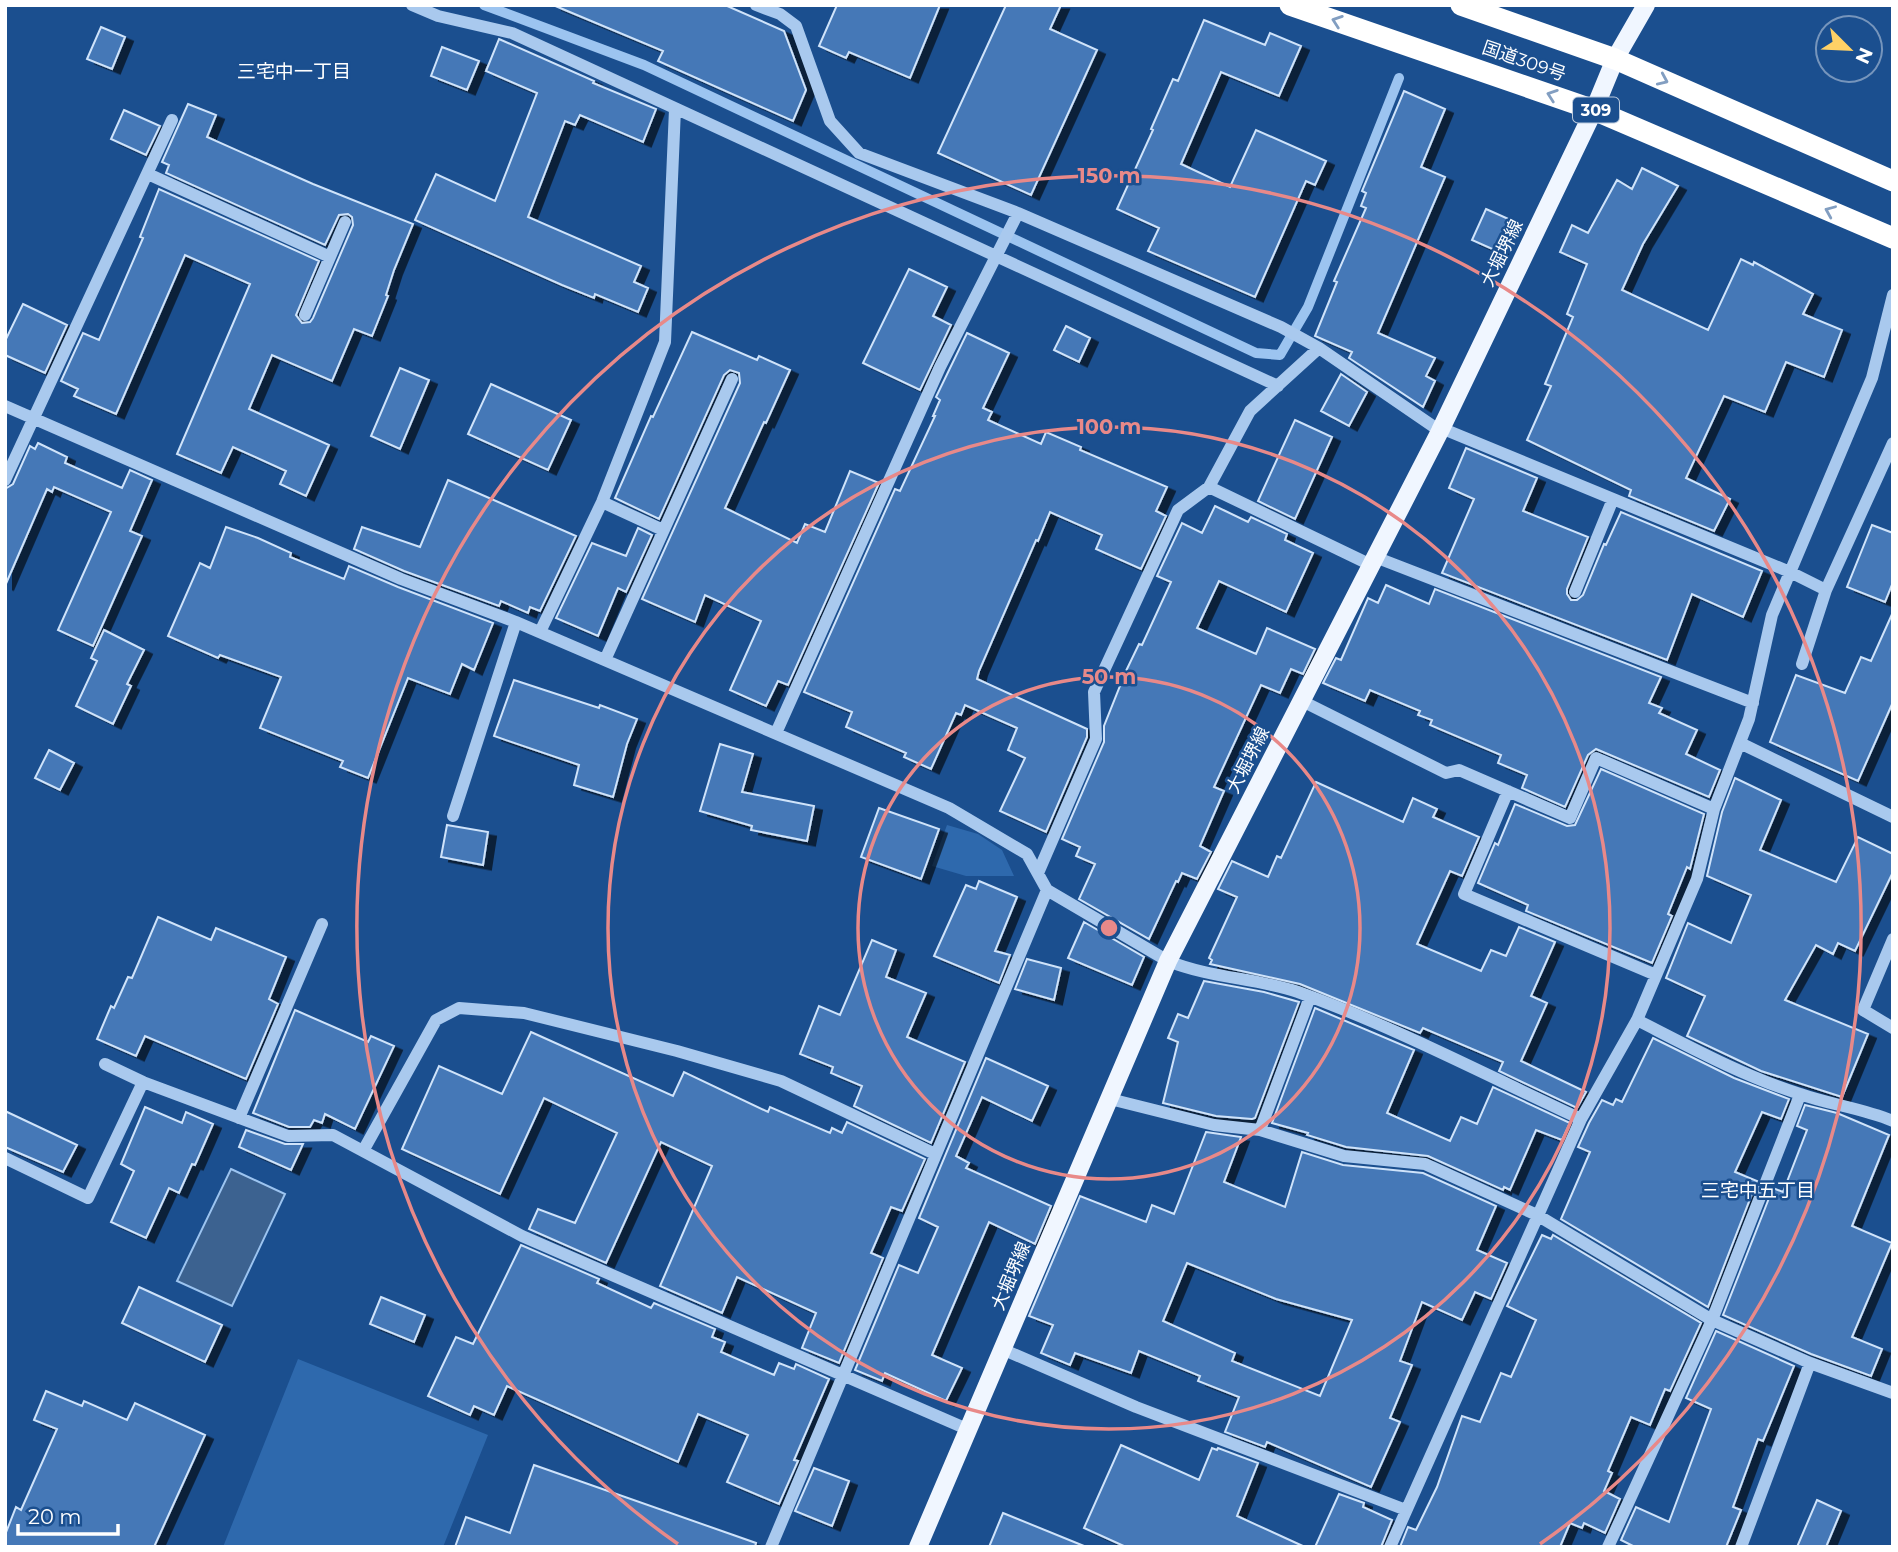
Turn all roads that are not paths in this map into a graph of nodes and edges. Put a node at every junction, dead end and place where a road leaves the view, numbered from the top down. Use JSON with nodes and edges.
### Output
{"nodes":[{"id":1,"x":412,"y":5,"type":"edge"},
{"id":2,"x":756,"y":5,"type":"edge"},
{"id":3,"x":1290,"y":5,"type":"edge"},
{"id":4,"x":1461,"y":5,"type":"edge"},
{"id":5,"x":1646,"y":5,"type":"edge"},
{"id":6,"x":1615,"y":59,"type":"junction"},
{"id":7,"x":675,"y":109,"type":"junction"},
{"id":8,"x":1594,"y":110,"type":"junction"},
{"id":9,"x":172,"y":120,"type":"dead end"},
{"id":10,"x":148,"y":174,"type":"junction"},
{"id":11,"x":1893,"y":181,"type":"edge"},
{"id":12,"x":1017,"y":214,"type":"junction"},
{"id":13,"x":345,"y":222,"type":"dead end"},
{"id":14,"x":1893,"y":238,"type":"edge"},
{"id":15,"x":996,"y":255,"type":"junction"},
{"id":16,"x":330,"y":257,"type":"junction"},
{"id":17,"x":1893,"y":295,"type":"edge"},
{"id":18,"x":305,"y":315,"type":"dead end"},
{"id":19,"x":1316,"y":346,"type":"junction"},
{"id":20,"x":732,"y":379,"type":"dead end"},
{"id":21,"x":1278,"y":386,"type":"junction"},
{"id":22,"x":5,"y":406,"type":"edge"},
{"id":23,"x":35,"y":418,"type":"junction"},
{"id":24,"x":1441,"y":429,"type":"junction"},
{"id":25,"x":1893,"y":443,"type":"edge"},
{"id":26,"x":5,"y":480,"type":"edge"},
{"id":27,"x":1209,"y":487,"type":"junction"},
{"id":28,"x":1613,"y":499,"type":"junction"},
{"id":29,"x":602,"y":502,"type":"junction"},
{"id":30,"x":663,"y":530,"type":"junction"},
{"id":31,"x":1373,"y":561,"type":"junction"},
{"id":32,"x":1790,"y":572,"type":"junction"},
{"id":33,"x":1826,"y":590,"type":"junction"},
{"id":34,"x":1575,"y":593,"type":"dead end"},
{"id":35,"x":516,"y":622,"type":"junction"},
{"id":36,"x":540,"y":632,"type":"junction"},
{"id":37,"x":605,"y":660,"type":"junction"},
{"id":38,"x":1802,"y":664,"type":"dead end"},
{"id":39,"x":1302,"y":701,"type":"junction"},
{"id":40,"x":1753,"y":703,"type":"junction"},
{"id":41,"x":776,"y":733,"type":"junction"},
{"id":42,"x":1740,"y":743,"type":"junction"},
{"id":43,"x":1508,"y":791,"type":"junction"},
{"id":44,"x":1714,"y":809,"type":"junction"},
{"id":45,"x":453,"y":816,"type":"dead end"},
{"id":46,"x":1893,"y":817,"type":"edge"},
{"id":47,"x":1038,"y":873,"type":"junction"},
{"id":48,"x":1047,"y":890,"type":"junction"},
{"id":49,"x":322,"y":924,"type":"dead end"},
{"id":50,"x":1893,"y":939,"type":"edge"},
{"id":51,"x":1168,"y":961,"type":"junction"},
{"id":52,"x":1656,"y":975,"type":"junction"},
{"id":53,"x":1310,"y":997,"type":"junction"},
{"id":54,"x":1637,"y":1020,"type":"junction"},
{"id":55,"x":1893,"y":1028,"type":"edge"},
{"id":56,"x":105,"y":1064,"type":"dead end"},
{"id":57,"x":143,"y":1082,"type":"junction"},
{"id":58,"x":1800,"y":1095,"type":"junction"},
{"id":59,"x":1110,"y":1099,"type":"junction"},
{"id":60,"x":239,"y":1118,"type":"junction"},
{"id":61,"x":1581,"y":1119,"type":"junction"},
{"id":62,"x":1893,"y":1121,"type":"edge"},
{"id":63,"x":1260,"y":1130,"type":"junction"},
{"id":64,"x":363,"y":1150,"type":"junction"},
{"id":65,"x":935,"y":1154,"type":"junction"},
{"id":66,"x":5,"y":1158,"type":"edge"},
{"id":67,"x":1537,"y":1215,"type":"junction"},
{"id":68,"x":1712,"y":1320,"type":"junction"},
{"id":69,"x":1002,"y":1349,"type":"junction"},
{"id":70,"x":1810,"y":1363,"type":"junction"},
{"id":71,"x":842,"y":1375,"type":"junction"},
{"id":72,"x":1893,"y":1393,"type":"edge"},
{"id":73,"x":967,"y":1429,"type":"junction"},
{"id":74,"x":1406,"y":1510,"type":"junction"},
{"id":75,"x":771,"y":1547,"type":"edge"},
{"id":76,"x":918,"y":1547,"type":"edge"},
{"id":77,"x":1390,"y":1547,"type":"edge"},
{"id":78,"x":1608,"y":1547,"type":"edge"},
{"id":79,"x":1741,"y":1547,"type":"edge"}],
"edges":[{"from":1,"to":7,"type":"street"},
{"from":2,"to":12,"type":"street"},
{"from":8,"to":3,"type":"highway","name":"国道309号","number":"309","one_way":true},
{"from":4,"to":6,"type":"highway","name":"国道309号"},
{"from":5,"to":6,"type":"main road","name":"大堀堺線"},
{"from":6,"to":8,"type":"main road","name":"大堀堺線"},
{"from":6,"to":11,"type":"highway","name":"国道309号","one_way":true},
{"from":7,"to":15,"type":"street"},
{"from":7,"to":29,"type":"street"},
{"from":14,"to":8,"type":"highway","name":"国道309号","number":"309","one_way":true},
{"from":8,"to":24,"type":"main road","name":"大堀堺線"},
{"from":9,"to":10,"type":"street"},
{"from":10,"to":16,"type":"street"},
{"from":10,"to":23,"type":"street"},
{"from":12,"to":15,"type":"street"},
{"from":12,"to":19,"type":"street"},
{"from":13,"to":16,"type":"street"},
{"from":15,"to":21,"type":"street"},
{"from":15,"to":41,"type":"street"},
{"from":16,"to":18,"type":"street"},
{"from":17,"to":32,"type":"street"},
{"from":19,"to":21,"type":"street"},
{"from":19,"to":24,"type":"street"},
{"from":20,"to":30,"type":"street"},
{"from":21,"to":27,"type":"street"},
{"from":22,"to":23,"type":"street"},
{"from":23,"to":26,"type":"street"},
{"from":23,"to":35,"type":"street"},
{"from":24,"to":28,"type":"street"},
{"from":24,"to":31,"type":"main road","name":"大堀堺線"},
{"from":25,"to":33,"type":"street"},
{"from":27,"to":31,"type":"street"},
{"from":27,"to":47,"type":"street"},
{"from":28,"to":32,"type":"street"},
{"from":28,"to":34,"type":"street"},
{"from":29,"to":30,"type":"street"},
{"from":29,"to":36,"type":"street"},
{"from":30,"to":37,"type":"street"},
{"from":31,"to":39,"type":"main road","name":"大堀堺線"},
{"from":31,"to":40,"type":"street"},
{"from":32,"to":33,"type":"street"},
{"from":32,"to":40,"type":"street"},
{"from":33,"to":38,"type":"street"},
{"from":35,"to":36,"type":"street"},
{"from":35,"to":45,"type":"street"},
{"from":36,"to":37,"type":"street"},
{"from":37,"to":41,"type":"street"},
{"from":39,"to":43,"type":"street"},
{"from":39,"to":51,"type":"main road","name":"大堀堺線"},
{"from":40,"to":42,"type":"street"},
{"from":41,"to":47,"type":"street"},
{"from":42,"to":44,"type":"street"},
{"from":42,"to":46,"type":"street"},
{"from":43,"to":44,"type":"street"},
{"from":43,"to":52,"type":"street"},
{"from":44,"to":52,"type":"street"},
{"from":47,"to":48,"type":"street"},
{"from":48,"to":51,"type":"street"},
{"from":48,"to":65,"type":"street"},
{"from":49,"to":60,"type":"street"},
{"from":50,"to":55,"type":"street"},
{"from":51,"to":53,"type":"street"},
{"from":51,"to":59,"type":"main road","name":"大堀堺線"},
{"from":52,"to":54,"type":"street"},
{"from":53,"to":61,"type":"street"},
{"from":53,"to":63,"type":"street"},
{"from":54,"to":58,"type":"street"},
{"from":54,"to":61,"type":"street"},
{"from":56,"to":57,"type":"street"},
{"from":57,"to":60,"type":"street"},
{"from":57,"to":66,"type":"street"},
{"from":58,"to":62,"type":"street"},
{"from":58,"to":68,"type":"street"},
{"from":59,"to":63,"type":"street"},
{"from":59,"to":69,"type":"main road","name":"大堀堺線"},
{"from":60,"to":64,"type":"street"},
{"from":61,"to":67,"type":"street"},
{"from":63,"to":67,"type":"street"},
{"from":64,"to":65,"type":"street"},
{"from":64,"to":71,"type":"street"},
{"from":65,"to":71,"type":"street"},
{"from":67,"to":68,"type":"street"},
{"from":67,"to":74,"type":"street"},
{"from":68,"to":70,"type":"street"},
{"from":68,"to":78,"type":"street"},
{"from":69,"to":73,"type":"main road","name":"大堀堺線"},
{"from":69,"to":74,"type":"street"},
{"from":70,"to":72,"type":"street"},
{"from":70,"to":79,"type":"street"},
{"from":71,"to":73,"type":"street"},
{"from":71,"to":75,"type":"street"},
{"from":73,"to":76,"type":"main road","name":"大堀堺線"},
{"from":74,"to":77,"type":"street"}]}
